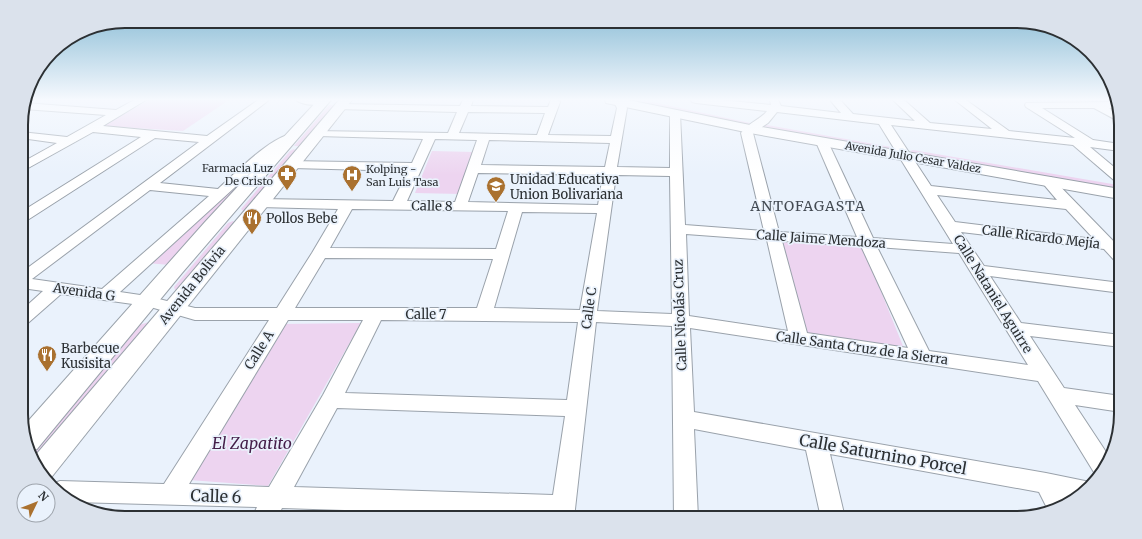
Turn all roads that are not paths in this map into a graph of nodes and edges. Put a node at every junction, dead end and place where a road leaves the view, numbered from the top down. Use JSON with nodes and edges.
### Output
{"nodes":[{"id":1,"x":96,"y":125,"type":"edge"},
{"id":2,"x":229,"y":125,"type":"edge"},
{"id":3,"x":305,"y":125,"type":"edge"},
{"id":4,"x":322,"y":125,"type":"edge"},
{"id":5,"x":457,"y":125,"type":"edge"},
{"id":6,"x":546,"y":125,"type":"edge"},
{"id":7,"x":618,"y":125,"type":"edge"},
{"id":8,"x":674,"y":125,"type":"edge"},
{"id":9,"x":751,"y":125,"type":"edge"},
{"id":10,"x":753,"y":125,"type":"edge"},
{"id":11,"x":886,"y":125,"type":"edge"},
{"id":12,"x":950,"y":125,"type":"edge"},
{"id":13,"x":994,"y":125,"type":"edge"},
{"id":14,"x":1061,"y":125,"type":"edge"},
{"id":15,"x":756,"y":126,"type":"junction"},
{"id":16,"x":91,"y":128,"type":"junction"},
{"id":17,"x":318,"y":133,"type":"junction"},
{"id":18,"x":152,"y":134,"type":"junction"},
{"id":19,"x":1006,"y":134,"type":"junction"},
{"id":20,"x":431,"y":135,"type":"junction"},
{"id":21,"x":28,"y":136,"type":"edge"},
{"id":22,"x":452,"y":136,"type":"junction"},
{"id":23,"x":290,"y":137,"type":"junction"},
{"id":24,"x":484,"y":137,"type":"junction"},
{"id":25,"x":541,"y":138,"type":"junction"},
{"id":26,"x":209,"y":140,"type":"junction"},
{"id":27,"x":615,"y":140,"type":"junction"},
{"id":28,"x":69,"y":141,"type":"junction"},
{"id":29,"x":822,"y":142,"type":"junction"},
{"id":30,"x":1076,"y":142,"type":"junction"},
{"id":31,"x":1090,"y":144,"type":"junction"},
{"id":32,"x":1114,"y":146,"type":"edge"},
{"id":33,"x":902,"y":151,"type":"junction"},
{"id":34,"x":28,"y":164,"type":"edge"},
{"id":35,"x":292,"y":164,"type":"junction"},
{"id":36,"x":416,"y":167,"type":"junction"},
{"id":37,"x":474,"y":169,"type":"junction"},
{"id":38,"x":610,"y":172,"type":"junction"},
{"id":39,"x":676,"y":172,"type":"junction"},
{"id":40,"x":1114,"y":173,"type":"edge"},
{"id":41,"x":1046,"y":180,"type":"junction"},
{"id":42,"x":1114,"y":183,"type":"edge"},
{"id":43,"x":146,"y":186,"type":"junction"},
{"id":44,"x":927,"y":190,"type":"junction"},
{"id":45,"x":220,"y":192,"type":"junction"},
{"id":46,"x":1114,"y":193,"type":"edge"},
{"id":47,"x":259,"y":203,"type":"junction"},
{"id":48,"x":347,"y":205,"type":"junction"},
{"id":49,"x":1069,"y":205,"type":"junction"},
{"id":50,"x":398,"y":206,"type":"junction"},
{"id":51,"x":460,"y":207,"type":"junction"},
{"id":52,"x":516,"y":208,"type":"junction"},
{"id":53,"x":605,"y":209,"type":"junction"},
{"id":54,"x":28,"y":214,"type":"edge"},
{"id":55,"x":950,"y":226,"type":"junction"},
{"id":56,"x":678,"y":229,"type":"junction"},
{"id":57,"x":773,"y":236,"type":"junction"},
{"id":58,"x":867,"y":242,"type":"junction"},
{"id":59,"x":1108,"y":245,"type":"junction"},
{"id":60,"x":965,"y":250,"type":"junction"},
{"id":61,"x":1114,"y":251,"type":"edge"},
{"id":62,"x":320,"y":253,"type":"junction"},
{"id":63,"x":502,"y":254,"type":"junction"},
{"id":64,"x":978,"y":270,"type":"junction"},
{"id":65,"x":28,"y":274,"type":"edge"},
{"id":66,"x":28,"y":284,"type":"edge"},
{"id":67,"x":1114,"y":287,"type":"edge"},
{"id":68,"x":57,"y":288,"type":"junction"},
{"id":69,"x":106,"y":295,"type":"junction"},
{"id":70,"x":147,"y":301,"type":"junction"},
{"id":71,"x":172,"y":308,"type":"junction"},
{"id":72,"x":282,"y":313,"type":"junction"},
{"id":73,"x":28,"y":314,"type":"edge"},
{"id":74,"x":375,"y":314,"type":"junction"},
{"id":75,"x":484,"y":314,"type":"junction"},
{"id":76,"x":588,"y":315,"type":"junction"},
{"id":77,"x":680,"y":320,"type":"junction"},
{"id":78,"x":1014,"y":328,"type":"junction"},
{"id":79,"x":799,"y":338,"type":"junction"},
{"id":80,"x":1114,"y":340,"type":"edge"},
{"id":81,"x":922,"y":356,"type":"junction"},
{"id":82,"x":1044,"y":374,"type":"junction"},
{"id":83,"x":1057,"y":395,"type":"junction"},
{"id":84,"x":331,"y":400,"type":"junction"},
{"id":85,"x":1114,"y":403,"type":"edge"},
{"id":86,"x":577,"y":408,"type":"junction"},
{"id":87,"x":683,"y":419,"type":"junction"},
{"id":88,"x":31,"y":437,"type":"edge"},
{"id":89,"x":816,"y":442,"type":"junction"},
{"id":90,"x":1101,"y":463,"type":"edge"},
{"id":91,"x":43,"y":466,"type":"edge"},
{"id":92,"x":1046,"y":483,"type":"junction"},
{"id":93,"x":1079,"y":489,"type":"edge"},
{"id":94,"x":66,"y":491,"type":"edge"},
{"id":95,"x":170,"y":494,"type":"junction"},
{"id":96,"x":276,"y":498,"type":"junction"},
{"id":97,"x":1056,"y":503,"type":"edge"},
{"id":98,"x":420,"y":510,"type":"edge"},
{"id":99,"x":268,"y":511,"type":"edge"},
{"id":100,"x":492,"y":511,"type":"edge"},
{"id":101,"x":563,"y":511,"type":"edge"},
{"id":102,"x":686,"y":511,"type":"edge"},
{"id":103,"x":831,"y":511,"type":"edge"}],
"edges":[{"from":1,"to":16,"type":"street"},
{"from":2,"to":26,"type":"street"},
{"from":3,"to":23,"type":"main road","name":"Avenida Bolivia"},
{"from":4,"to":17,"type":"main road","name":"Avenida Bolivia"},
{"from":5,"to":22,"type":"street"},
{"from":6,"to":25,"type":"street"},
{"from":7,"to":27,"type":"street","name":"Calle C"},
{"from":8,"to":39,"type":"street","name":"Calle Nicolás Cruz"},
{"from":9,"to":15,"type":"main road","name":"Avenida Julio Cesar Valdez"},
{"from":10,"to":15,"type":"main road","name":"Avenida Julio Cesar Valdez"},
{"from":11,"to":33,"type":"street","name":"Calle Nataniel Aguirre"},
{"from":12,"to":19,"type":"street"},
{"from":13,"to":19,"type":"street"},
{"from":14,"to":31,"type":"street"},
{"from":15,"to":29,"type":"main road","name":"Avenida Julio Cesar Valdez"},
{"from":15,"to":33,"type":"main road","name":"Avenida Julio Cesar Valdez"},
{"from":15,"to":57,"type":"street"},
{"from":16,"to":18,"type":"street"},
{"from":16,"to":28,"type":"street"},
{"from":17,"to":20,"type":"street"},
{"from":17,"to":35,"type":"main road","name":"Avenida Bolivia"},
{"from":18,"to":26,"type":"street"},
{"from":18,"to":54,"type":"street"},
{"from":19,"to":30,"type":"street"},
{"from":20,"to":22,"type":"street"},
{"from":20,"to":36,"type":"street"},
{"from":21,"to":28,"type":"street"},
{"from":22,"to":24,"type":"street"},
{"from":23,"to":45,"type":"street"},
{"from":23,"to":70,"type":"main road","name":"Avenida Bolivia"},
{"from":24,"to":25,"type":"street"},
{"from":24,"to":37,"type":"street"},
{"from":25,"to":27,"type":"street"},
{"from":26,"to":43,"type":"street"},
{"from":27,"to":38,"type":"street","name":"Calle C"},
{"from":28,"to":34,"type":"street"},
{"from":29,"to":33,"type":"main road","name":"Avenida Julio Cesar Valdez"},
{"from":29,"to":58,"type":"street"},
{"from":30,"to":31,"type":"street"},
{"from":30,"to":40,"type":"street"},
{"from":31,"to":32,"type":"street"},
{"from":33,"to":41,"type":"main road","name":"Avenida Julio Cesar Valdez"},
{"from":33,"to":42,"type":"main road","name":"Avenida Julio Cesar Valdez"},
{"from":33,"to":44,"type":"street","name":"Calle Nataniel Aguirre"},
{"from":35,"to":36,"type":"street"},
{"from":35,"to":47,"type":"main road","name":"Avenida Bolivia"},
{"from":36,"to":50,"type":"street"},
{"from":37,"to":38,"type":"street"},
{"from":37,"to":51,"type":"street"},
{"from":38,"to":39,"type":"street"},
{"from":38,"to":53,"type":"street","name":"Calle C"},
{"from":39,"to":56,"type":"street","name":"Calle Nicolás Cruz"},
{"from":41,"to":46,"type":"main road","name":"Avenida Julio Cesar Valdez"},
{"from":41,"to":49,"type":"street"},
{"from":43,"to":45,"type":"street"},
{"from":43,"to":65,"type":"street"},
{"from":44,"to":49,"type":"street"},
{"from":44,"to":55,"type":"street","name":"Calle Nataniel Aguirre"},
{"from":45,"to":69,"type":"street"},
{"from":47,"to":48,"type":"street","name":"Calle 8"},
{"from":47,"to":71,"type":"main road","name":"Avenida Bolivia"},
{"from":48,"to":50,"type":"street","name":"Calle 8"},
{"from":48,"to":62,"type":"street","name":"Calle A"},
{"from":49,"to":59,"type":"street"},
{"from":50,"to":51,"type":"street","name":"Calle 8"},
{"from":51,"to":52,"type":"street","name":"Calle 8"},
{"from":52,"to":53,"type":"street","name":"Calle 8"},
{"from":52,"to":63,"type":"street"},
{"from":53,"to":76,"type":"street","name":"Calle C"},
{"from":55,"to":59,"type":"street","name":"Calle Ricardo Mejía"},
{"from":55,"to":60,"type":"street","name":"Calle Nataniel Aguirre"},
{"from":56,"to":57,"type":"street","name":"Calle Jaime Mendoza"},
{"from":56,"to":77,"type":"street","name":"Calle Nicolás Cruz"},
{"from":57,"to":58,"type":"street","name":"Calle Jaime Mendoza"},
{"from":57,"to":79,"type":"street"},
{"from":58,"to":60,"type":"street","name":"Calle Jaime Mendoza"},
{"from":58,"to":81,"type":"street"},
{"from":59,"to":61,"type":"street"},
{"from":60,"to":64,"type":"street","name":"Calle Nataniel Aguirre"},
{"from":62,"to":63,"type":"street"},
{"from":62,"to":72,"type":"street","name":"Calle A"},
{"from":63,"to":75,"type":"street"},
{"from":64,"to":67,"type":"street"},
{"from":64,"to":78,"type":"street","name":"Calle Nataniel Aguirre"},
{"from":66,"to":68,"type":"street","name":"Avenida G"},
{"from":68,"to":69,"type":"street","name":"Avenida G"},
{"from":68,"to":73,"type":"street"},
{"from":69,"to":70,"type":"street","name":"Avenida G"},
{"from":70,"to":71,"type":"street","name":"Avenida G"},
{"from":70,"to":88,"type":"main road","name":"Avenida Bolivia"},
{"from":71,"to":72,"type":"street","name":"Calle 7"},
{"from":71,"to":91,"type":"main road","name":"Avenida Bolivia"},
{"from":72,"to":74,"type":"street","name":"Calle 7"},
{"from":72,"to":95,"type":"street","name":"Calle A"},
{"from":74,"to":75,"type":"street","name":"Calle 7"},
{"from":74,"to":84,"type":"street"},
{"from":75,"to":76,"type":"street","name":"Calle 7"},
{"from":76,"to":77,"type":"street","name":"Calle 7"},
{"from":76,"to":86,"type":"street","name":"Calle C"},
{"from":77,"to":79,"type":"street","name":"Calle Santa Cruz de la Sierra"},
{"from":77,"to":87,"type":"street","name":"Calle Nicolás Cruz"},
{"from":78,"to":80,"type":"street"},
{"from":78,"to":82,"type":"street","name":"Calle Nataniel Aguirre"},
{"from":79,"to":81,"type":"street","name":"Calle Santa Cruz de la Sierra"},
{"from":81,"to":82,"type":"street","name":"Calle Santa Cruz de la Sierra"},
{"from":82,"to":83,"type":"street","name":"Calle Nataniel Aguirre"},
{"from":83,"to":85,"type":"street"},
{"from":83,"to":90,"type":"street","name":"Calle Nataniel Aguirre"},
{"from":84,"to":86,"type":"street"},
{"from":84,"to":96,"type":"street"},
{"from":86,"to":101,"type":"street","name":"Calle C"},
{"from":87,"to":89,"type":"street","name":"Calle Saturnino Porcel"},
{"from":87,"to":102,"type":"street","name":"Calle Nicolás Cruz"},
{"from":89,"to":92,"type":"street","name":"Calle Saturnino Porcel"},
{"from":89,"to":103,"type":"street"},
{"from":92,"to":93,"type":"street","name":"Calle Saturnino Porcel"},
{"from":92,"to":97,"type":"street"},
{"from":94,"to":95,"type":"street","name":"Calle 6"},
{"from":95,"to":96,"type":"street","name":"Calle 6"},
{"from":96,"to":98,"type":"street","name":"Calle 6"},
{"from":96,"to":99,"type":"street"},
{"from":98,"to":100,"type":"street","name":"Calle 6"}]}
